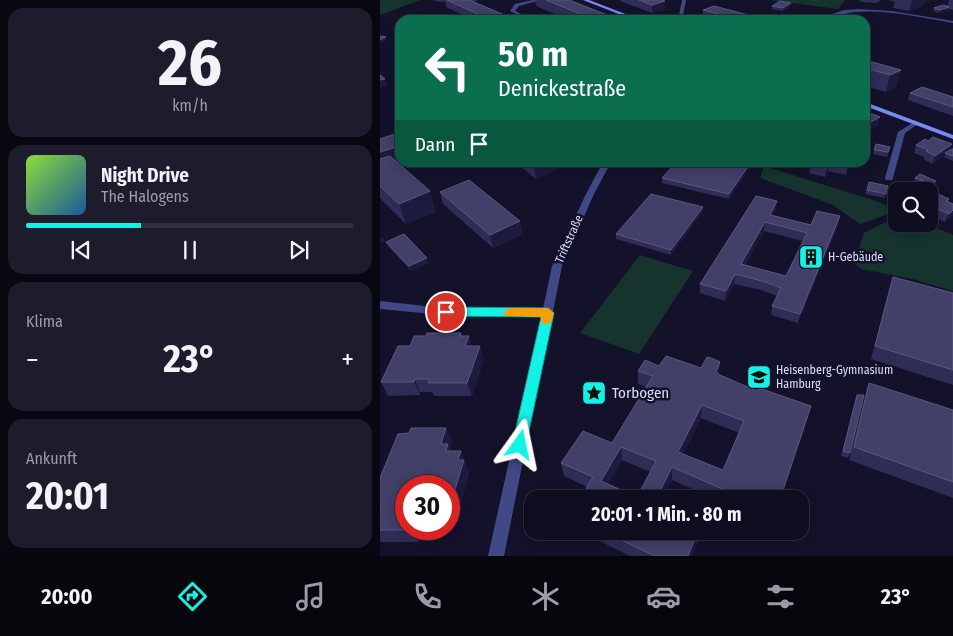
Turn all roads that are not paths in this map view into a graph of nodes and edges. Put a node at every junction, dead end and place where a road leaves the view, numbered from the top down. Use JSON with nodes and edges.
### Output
{"nodes":[{"id":1,"x":539,"y":0,"type":"edge"},
{"id":2,"x":585,"y":0,"type":"edge"},
{"id":3,"x":684,"y":0,"type":"edge"},
{"id":4,"x":521,"y":15,"type":"edge"},
{"id":5,"x":626,"y":15,"type":"edge"},
{"id":6,"x":681,"y":15,"type":"edge"},
{"id":7,"x":834,"y":15,"type":"edge"},
{"id":8,"x":953,"y":22,"type":"edge"},
{"id":9,"x":870,"y":106,"type":"edge"},
{"id":10,"x":916,"y":123,"type":"junction"},
{"id":11,"x":953,"y":137,"type":"edge"},
{"id":12,"x":604,"y":167,"type":"edge"},
{"id":13,"x":889,"y":178,"type":"dead end"},
{"id":14,"x":380,"y":305,"type":"edge"},
{"id":15,"x":548,"y":313,"type":"junction"},
{"id":16,"x":496,"y":556,"type":"edge"}],
"edges":[{"from":1,"to":4,"type":"street"},
{"from":2,"to":5,"type":"main road"},
{"from":3,"to":6,"type":"street"},
{"from":7,"to":8,"type":"street"},
{"from":9,"to":10,"type":"main road"},
{"from":10,"to":11,"type":"main road"},
{"from":10,"to":13,"type":"street"},
{"from":12,"to":15,"type":"street","name":"Triftstraße"},
{"from":14,"to":15,"type":"street"},
{"from":15,"to":16,"type":"street","name":"Triftstraße"}]}
